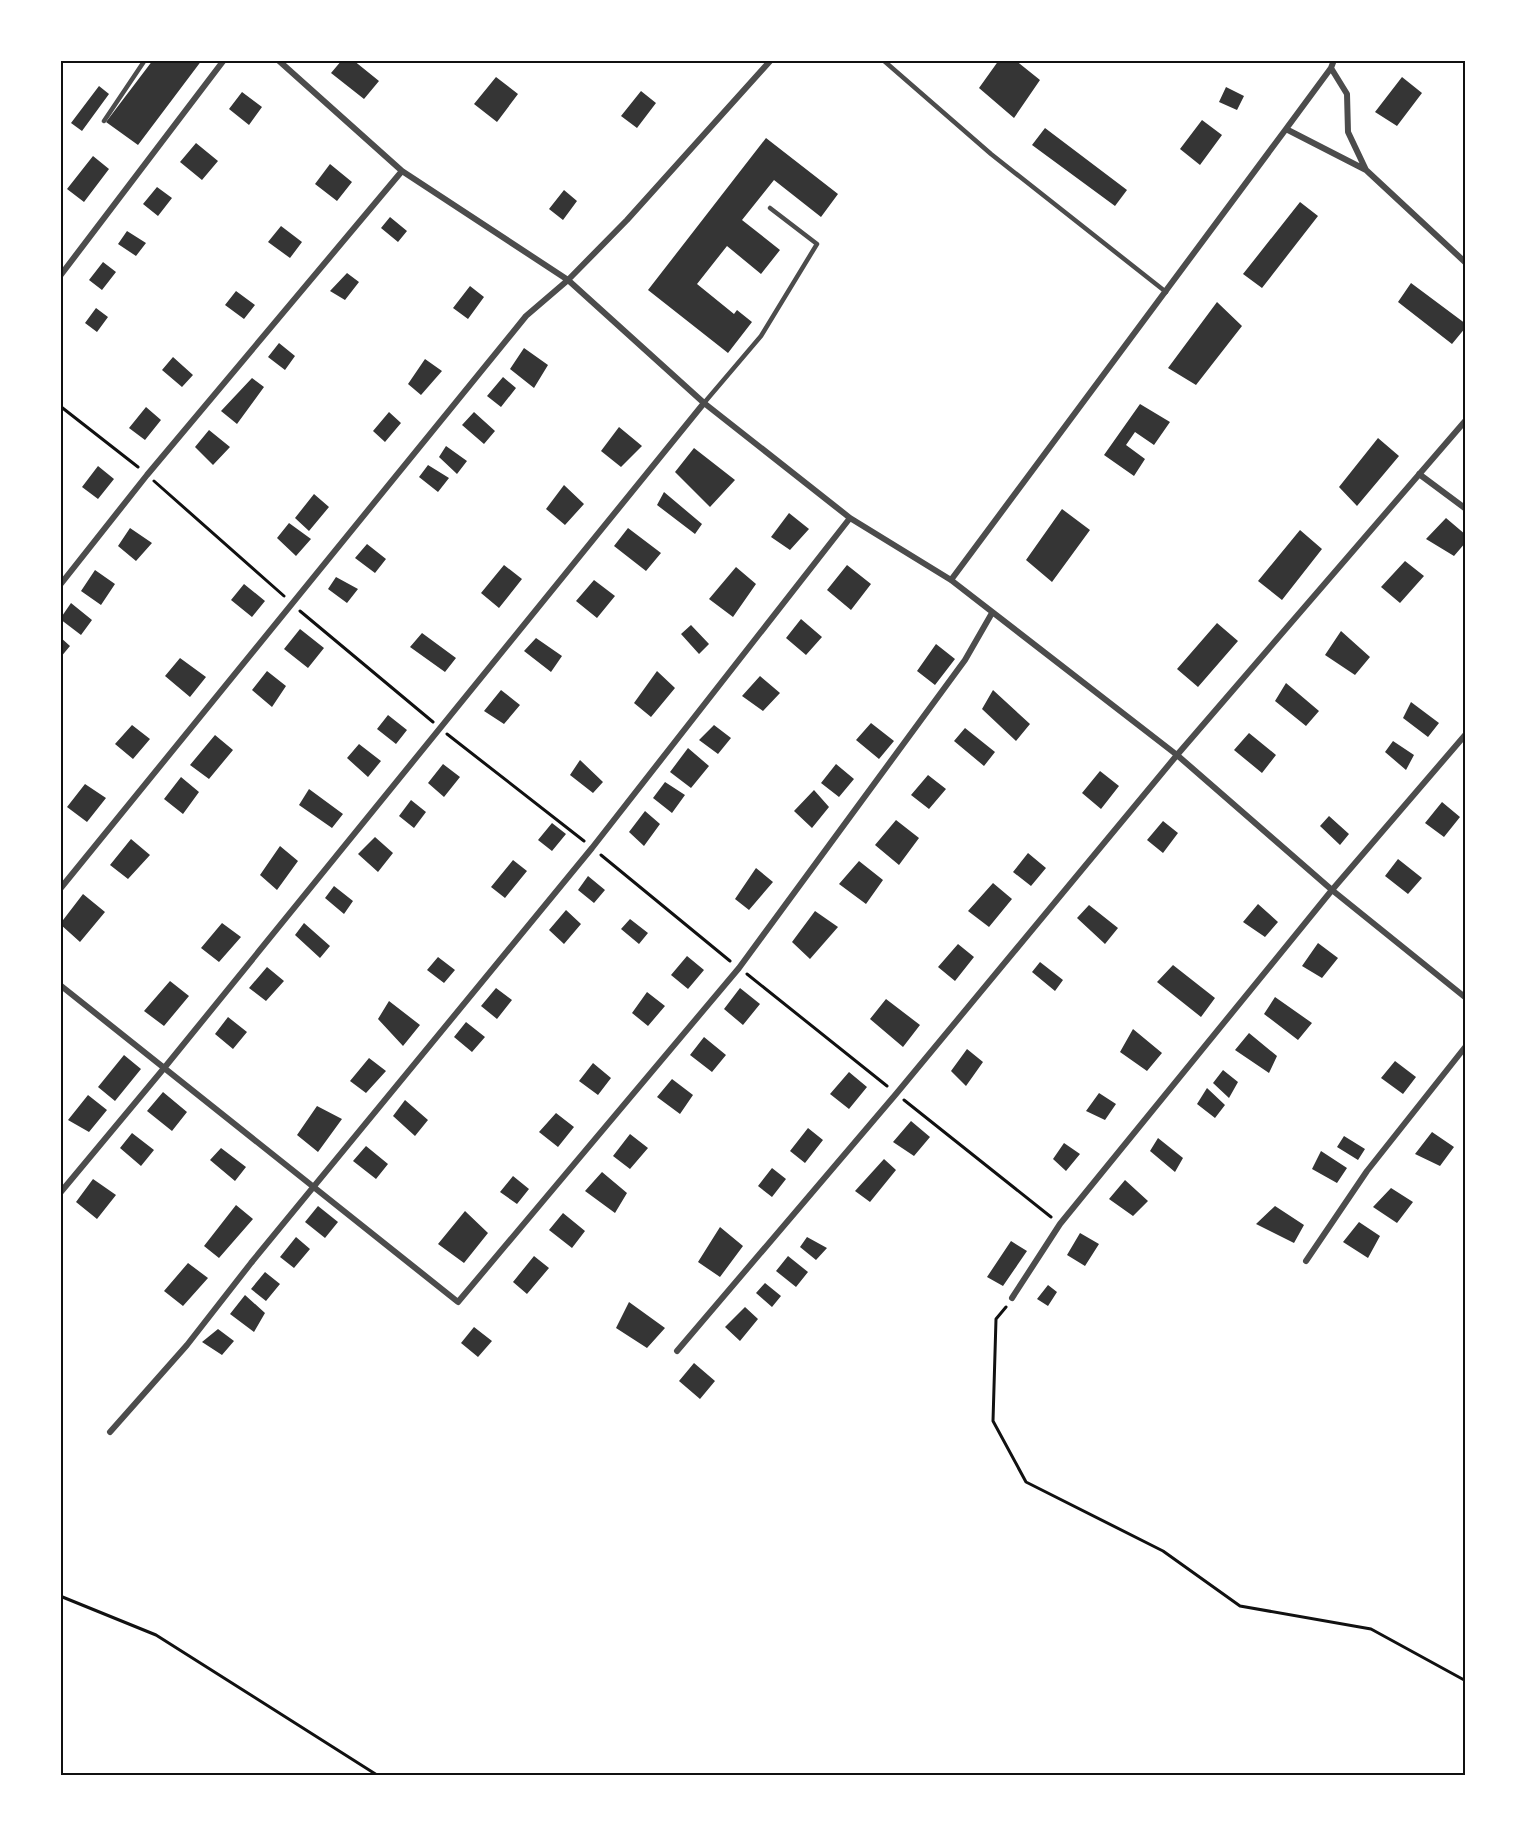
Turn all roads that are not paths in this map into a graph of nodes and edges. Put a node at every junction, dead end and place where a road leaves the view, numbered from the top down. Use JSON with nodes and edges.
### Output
{"nodes":[{"id":1,"x":145,"y":60,"type":"edge"},
{"id":2,"x":224,"y":60,"type":"edge"},
{"id":3,"x":278,"y":60,"type":"edge"},
{"id":4,"x":771,"y":60,"type":"edge"},
{"id":5,"x":883,"y":60,"type":"edge"},
{"id":6,"x":1334,"y":60,"type":"edge"},
{"id":7,"x":1331,"y":68,"type":"junction"},
{"id":8,"x":104,"y":121,"type":"dead end"},
{"id":9,"x":1286,"y":129,"type":"junction"},
{"id":10,"x":1366,"y":170,"type":"junction"},
{"id":11,"x":402,"y":171,"type":"junction"},
{"id":12,"x":770,"y":208,"type":"dead end"},
{"id":13,"x":1466,"y":263,"type":"edge"},
{"id":14,"x":60,"y":276,"type":"edge"},
{"id":15,"x":568,"y":280,"type":"junction"},
{"id":16,"x":1166,"y":292,"type":"junction"},
{"id":17,"x":704,"y":404,"type":"junction"},
{"id":18,"x":1466,"y":420,"type":"edge"},
{"id":19,"x":1419,"y":474,"type":"junction"},
{"id":20,"x":1466,"y":509,"type":"edge"},
{"id":21,"x":850,"y":518,"type":"junction"},
{"id":22,"x":951,"y":580,"type":"junction"},
{"id":23,"x":60,"y":585,"type":"edge"},
{"id":24,"x":992,"y":613,"type":"junction"},
{"id":25,"x":1466,"y":734,"type":"edge"},
{"id":26,"x":1177,"y":755,"type":"junction"},
{"id":27,"x":60,"y":889,"type":"edge"},
{"id":28,"x":1332,"y":890,"type":"junction"},
{"id":29,"x":60,"y":985,"type":"edge"},
{"id":30,"x":1466,"y":998,"type":"edge"},
{"id":31,"x":1466,"y":1046,"type":"edge"},
{"id":32,"x":165,"y":1067,"type":"junction"},
{"id":33,"x":314,"y":1187,"type":"junction"},
{"id":34,"x":60,"y":1193,"type":"edge"},
{"id":35,"x":1306,"y":1261,"type":"dead end"},
{"id":36,"x":1012,"y":1298,"type":"road end"},
{"id":37,"x":677,"y":1351,"type":"dead end"},
{"id":38,"x":110,"y":1432,"type":"dead end"}],
"edges":[{"from":1,"to":8,"type":"lane"},
{"from":2,"to":14,"type":"street"},
{"from":3,"to":11,"type":"street"},
{"from":4,"to":15,"type":"street"},
{"from":5,"to":16,"type":"lane"},
{"from":6,"to":7,"type":"street"},
{"from":7,"to":9,"type":"street"},
{"from":7,"to":10,"type":"street"},
{"from":9,"to":10,"type":"street"},
{"from":9,"to":16,"type":"street"},
{"from":10,"to":13,"type":"street"},
{"from":11,"to":15,"type":"street"},
{"from":11,"to":23,"type":"street"},
{"from":12,"to":17,"type":"lane"},
{"from":15,"to":17,"type":"street"},
{"from":15,"to":27,"type":"street"},
{"from":16,"to":22,"type":"street"},
{"from":17,"to":21,"type":"street"},
{"from":17,"to":32,"type":"street"},
{"from":18,"to":19,"type":"street"},
{"from":19,"to":20,"type":"street"},
{"from":19,"to":26,"type":"street"},
{"from":21,"to":22,"type":"street"},
{"from":21,"to":33,"type":"street"},
{"from":22,"to":24,"type":"street"},
{"from":24,"to":26,"type":"street"},
{"from":24,"to":33,"type":"street"},
{"from":25,"to":28,"type":"street"},
{"from":26,"to":28,"type":"street"},
{"from":26,"to":37,"type":"street"},
{"from":28,"to":30,"type":"street"},
{"from":28,"to":36,"type":"street"},
{"from":29,"to":32,"type":"street"},
{"from":31,"to":35,"type":"street"},
{"from":32,"to":33,"type":"street"},
{"from":32,"to":34,"type":"street"},
{"from":33,"to":38,"type":"street"}]}
